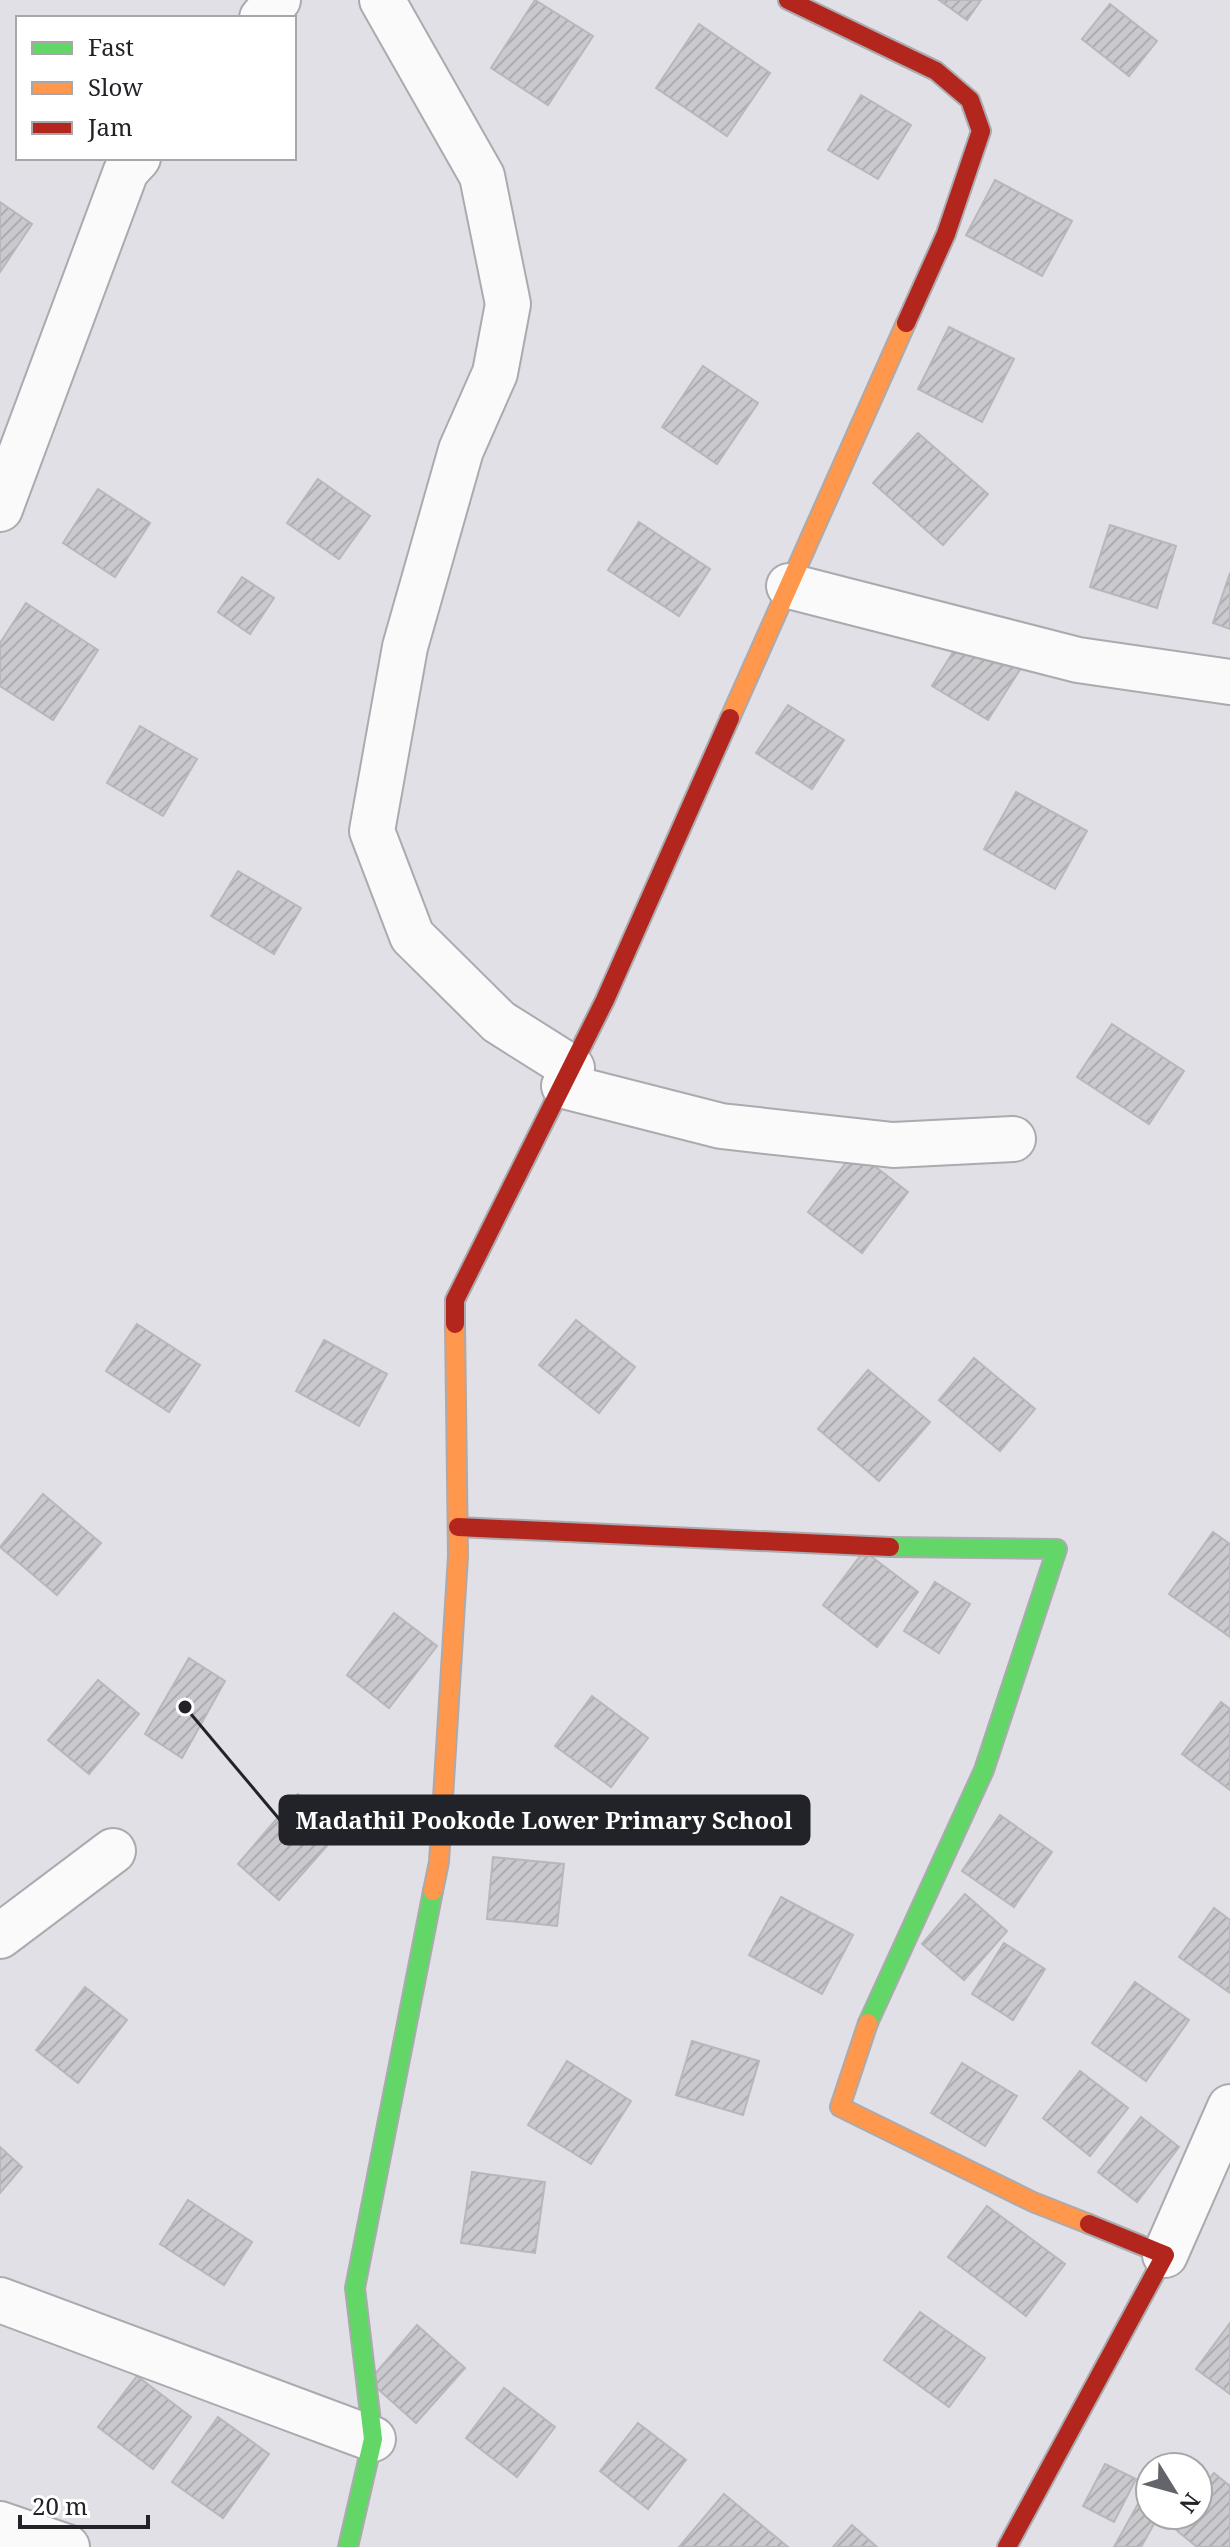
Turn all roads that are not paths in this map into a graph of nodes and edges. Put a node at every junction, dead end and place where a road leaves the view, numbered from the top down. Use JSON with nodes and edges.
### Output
{"nodes":[{"id":1,"x":278,"y":0,"type":"edge"},
{"id":2,"x":382,"y":0,"type":"edge"},
{"id":3,"x":788,"y":0,"type":"edge"},
{"id":4,"x":264,"y":16,"type":"edge"},
{"id":5,"x":136,"y":160,"type":"edge"},
{"id":6,"x":0,"y":509,"type":"edge"},
{"id":7,"x":789,"y":586,"type":"junction"},
{"id":8,"x":1230,"y":682,"type":"edge"},
{"id":9,"x":568,"y":1077,"type":"junction"},
{"id":10,"x":1013,"y":1139,"type":"dead end"},
{"id":11,"x":458,"y":1527,"type":"junction"},
{"id":12,"x":113,"y":1851,"type":"dead end"},
{"id":13,"x":0,"y":1936,"type":"edge"},
{"id":14,"x":1230,"y":2107,"type":"edge"},
{"id":15,"x":1165,"y":2255,"type":"junction"},
{"id":16,"x":0,"y":2300,"type":"edge"},
{"id":17,"x":373,"y":2439,"type":"junction"},
{"id":18,"x":0,"y":2524,"type":"edge"},
{"id":19,"x":67,"y":2547,"type":"edge"},
{"id":20,"x":348,"y":2547,"type":"edge"},
{"id":21,"x":1007,"y":2547,"type":"edge"}],
"edges":[{"from":1,"to":4,"type":"street"},
{"from":2,"to":9,"type":"street"},
{"from":3,"to":7,"type":"street"},
{"from":5,"to":6,"type":"street"},
{"from":7,"to":8,"type":"street"},
{"from":7,"to":9,"type":"street"},
{"from":9,"to":10,"type":"street"},
{"from":9,"to":11,"type":"street"},
{"from":11,"to":15,"type":"street"},
{"from":11,"to":17,"type":"street"},
{"from":12,"to":13,"type":"street"},
{"from":14,"to":15,"type":"street"},
{"from":15,"to":21,"type":"street"},
{"from":16,"to":17,"type":"street"},
{"from":17,"to":20,"type":"street"},
{"from":18,"to":19,"type":"street"}]}
